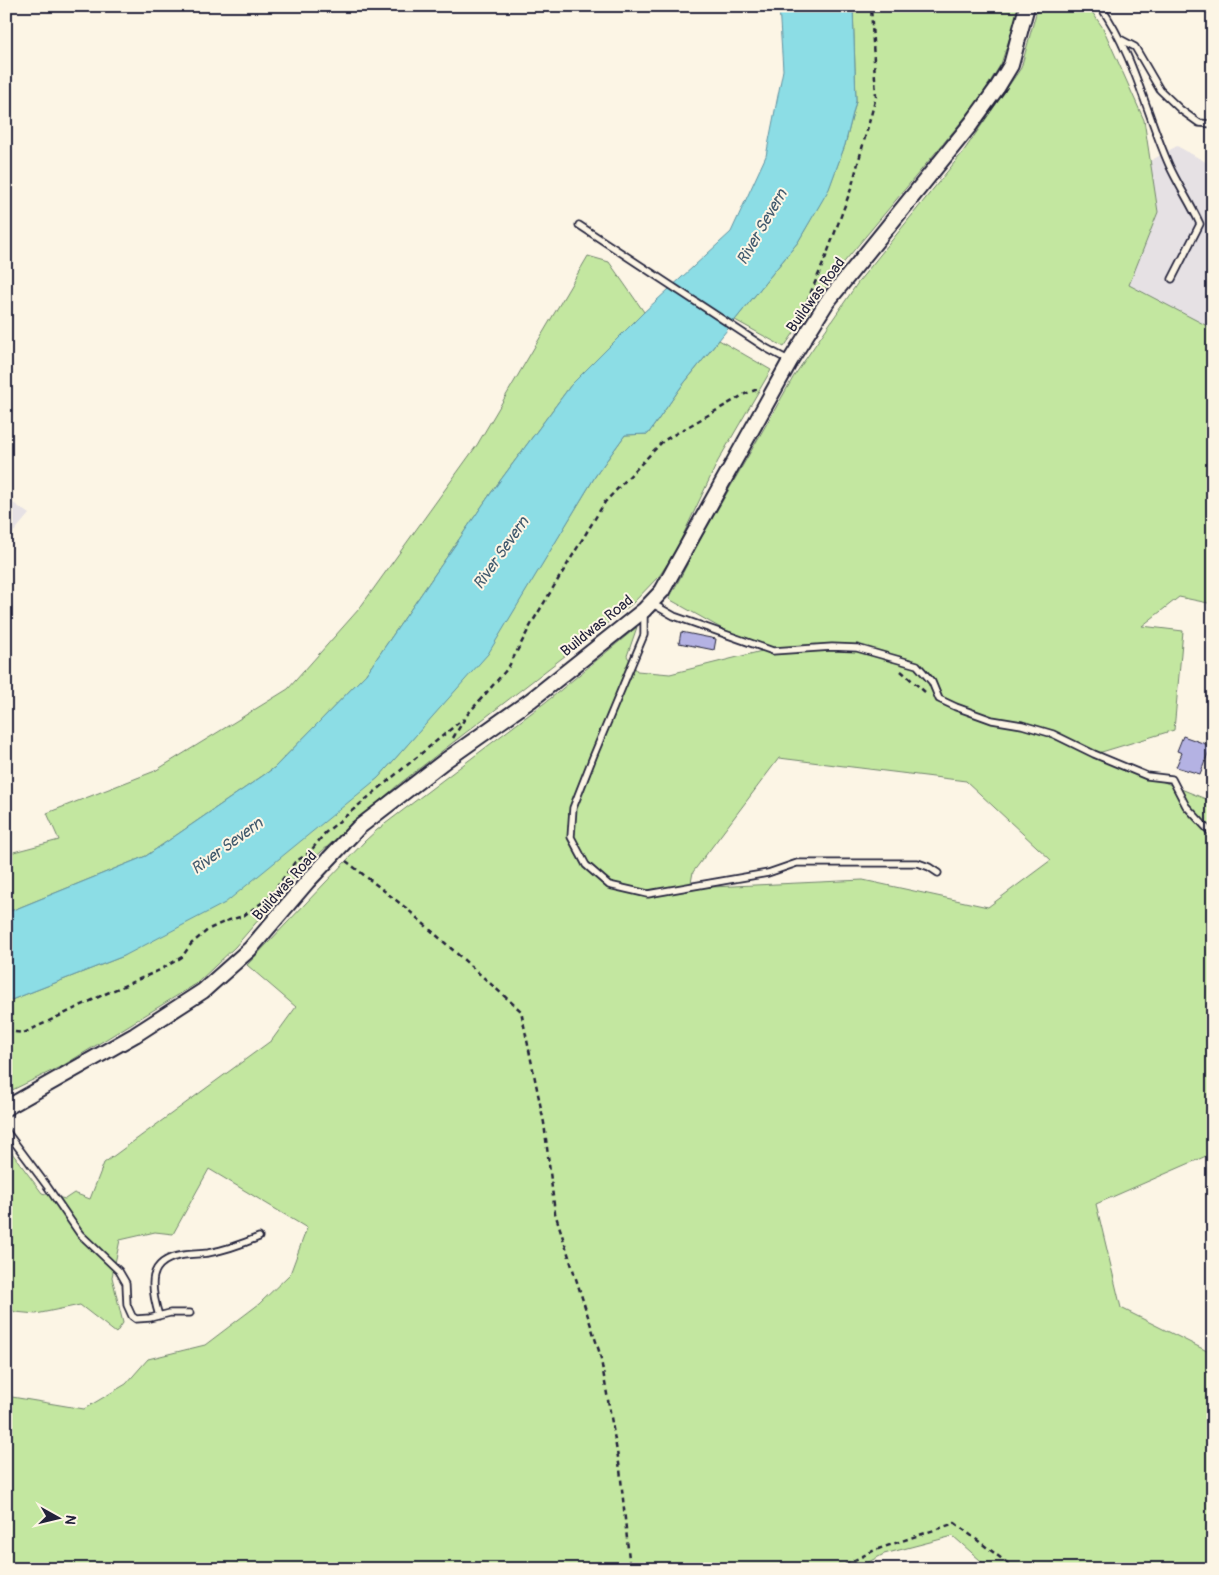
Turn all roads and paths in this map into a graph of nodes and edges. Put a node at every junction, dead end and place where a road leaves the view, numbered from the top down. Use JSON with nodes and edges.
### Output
{"nodes":[{"id":1,"x":872,"y":6,"type":"edge"},
{"id":2,"x":1027,"y":6,"type":"edge"},
{"id":3,"x":1100,"y":6,"type":"edge"},
{"id":4,"x":1120,"y":39,"type":"junction"},
{"id":5,"x":1213,"y":124,"type":"edge"},
{"id":6,"x":579,"y":225,"type":"dead end"},
{"id":7,"x":1172,"y":279,"type":"dead end"},
{"id":8,"x":799,"y":319,"type":"dead end"},
{"id":9,"x":790,"y":361,"type":"junction"},
{"id":10,"x":773,"y":392,"type":"junction"},
{"id":11,"x":648,"y":607,"type":"junction"},
{"id":12,"x":898,"y":669,"type":"dead end"},
{"id":13,"x":928,"y":694,"type":"dead end"},
{"id":14,"x":467,"y":715,"type":"junction"},
{"id":15,"x":446,"y":760,"type":"junction"},
{"id":16,"x":1213,"y":835,"type":"edge"},
{"id":17,"x":336,"y":853,"type":"junction"},
{"id":18,"x":938,"y":873,"type":"dead end"},
{"id":19,"x":287,"y":886,"type":"dead end"},
{"id":20,"x":270,"y":896,"type":"junction"},
{"id":21,"x":6,"y":1031,"type":"edge"},
{"id":22,"x":6,"y":1108,"type":"edge"},
{"id":23,"x":6,"y":1130,"type":"edge"},
{"id":24,"x":259,"y":1237,"type":"dead end"},
{"id":25,"x":190,"y":1313,"type":"dead end"},
{"id":26,"x":159,"y":1316,"type":"junction"},
{"id":27,"x":630,"y":1569,"type":"edge"},
{"id":28,"x":837,"y":1569,"type":"edge"},
{"id":29,"x":1015,"y":1569,"type":"edge"}],
"edges":[{"from":1,"to":8,"type":"path"},
{"from":2,"to":9,"type":"street","name":"Buildwas Road"},
{"from":3,"to":4,"type":"lane"},
{"from":4,"to":5,"type":"lane"},
{"from":4,"to":7,"type":"lane"},
{"from":6,"to":9,"type":"lane"},
{"from":9,"to":10,"type":"street","name":"Buildwas Road"},
{"from":10,"to":11,"type":"street","name":"Buildwas Road"},
{"from":10,"to":14,"type":"path"},
{"from":11,"to":15,"type":"street","name":"Buildwas Road"},
{"from":11,"to":16,"type":"lane"},
{"from":11,"to":18,"type":"lane"},
{"from":12,"to":13,"type":"path"},
{"from":14,"to":15,"type":"path"},
{"from":14,"to":20,"type":"path"},
{"from":15,"to":17,"type":"street","name":"Buildwas Road"},
{"from":17,"to":22,"type":"street","name":"Buildwas Road"},
{"from":17,"to":27,"type":"path"},
{"from":19,"to":20,"type":"path"},
{"from":20,"to":21,"type":"path"},
{"from":23,"to":26,"type":"lane"},
{"from":24,"to":26,"type":"lane"},
{"from":25,"to":26,"type":"lane"},
{"from":28,"to":29,"type":"path"}]}
